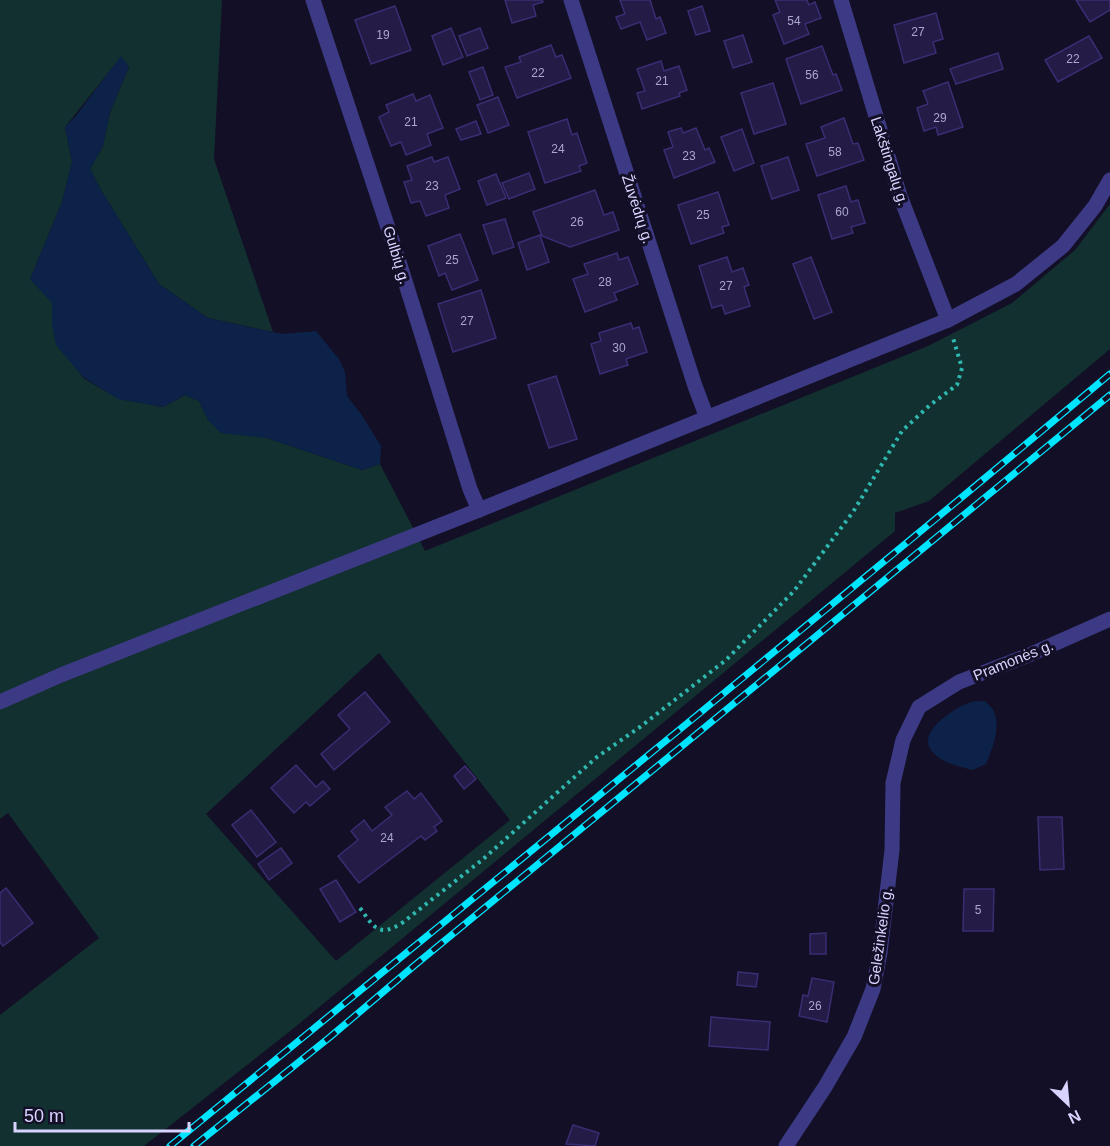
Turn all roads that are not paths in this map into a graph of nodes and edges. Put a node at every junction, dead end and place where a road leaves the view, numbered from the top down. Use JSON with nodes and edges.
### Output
{"nodes":[{"id":1,"x":313,"y":0,"type":"edge"},
{"id":2,"x":571,"y":0,"type":"edge"},
{"id":3,"x":841,"y":0,"type":"edge"},
{"id":4,"x":1110,"y":180,"type":"edge"},
{"id":5,"x":948,"y":320,"type":"junction"},
{"id":6,"x":707,"y":418,"type":"junction"},
{"id":7,"x":479,"y":510,"type":"junction"},
{"id":8,"x":1110,"y":619,"type":"edge"},
{"id":9,"x":0,"y":702,"type":"edge"},
{"id":10,"x":919,"y":707,"type":"joint"},
{"id":11,"x":786,"y":1146,"type":"edge"}],
"edges":[{"from":1,"to":7,"type":"street","name":"Gulbių g."},
{"from":2,"to":6,"type":"street","name":"Žuvėdrų g."},
{"from":3,"to":5,"type":"street","name":"Lakštingalų g."},
{"from":4,"to":5,"type":"street"},
{"from":5,"to":6,"type":"street"},
{"from":6,"to":7,"type":"street"},
{"from":7,"to":9,"type":"street"},
{"from":8,"to":10,"type":"street","name":"Pramonės g."},
{"from":10,"to":11,"type":"street","name":"Geležinkelio g."}]}
